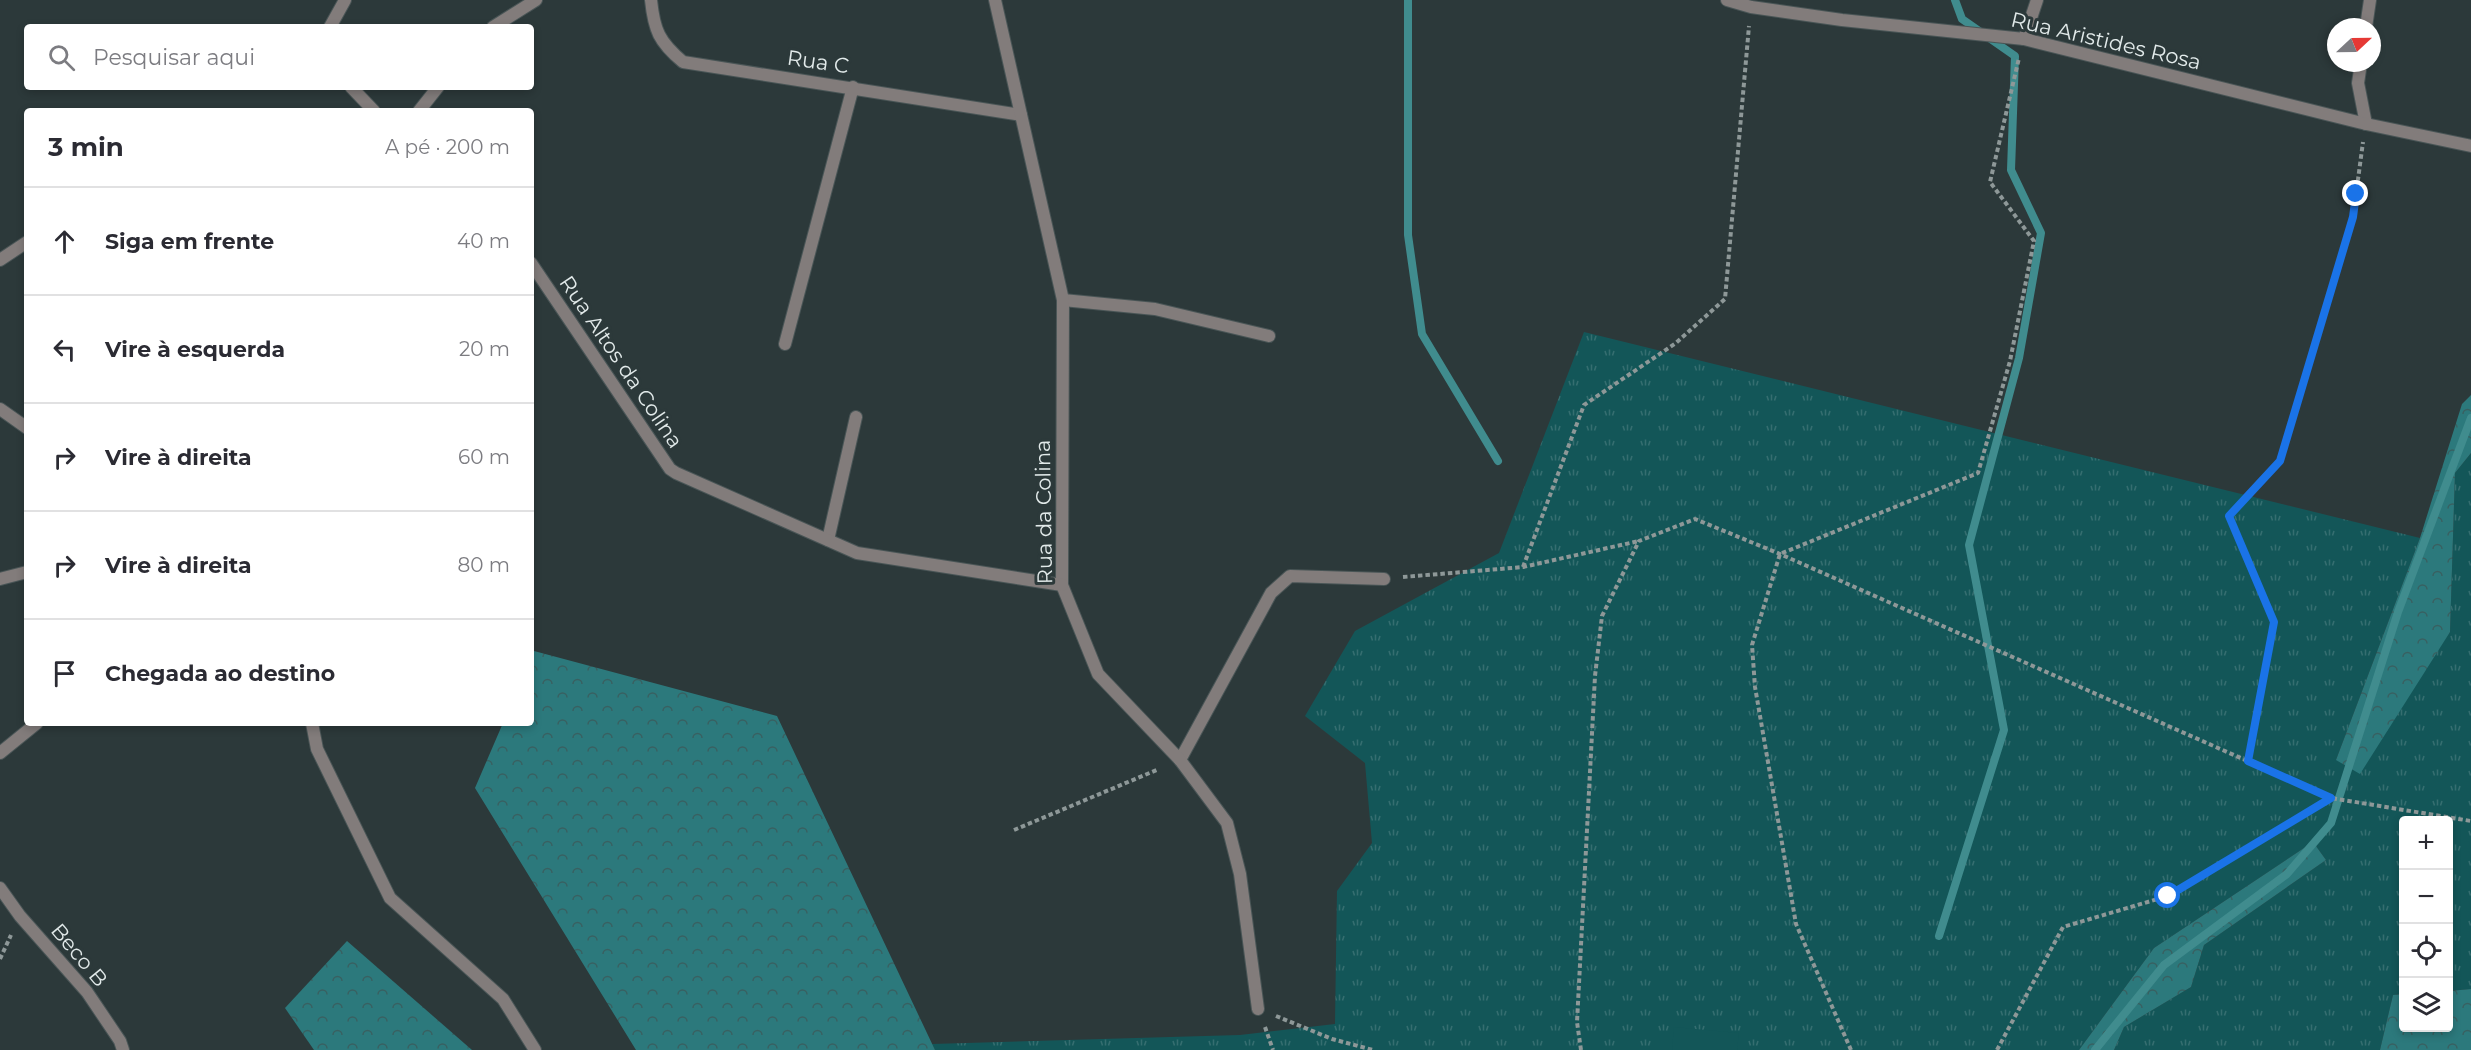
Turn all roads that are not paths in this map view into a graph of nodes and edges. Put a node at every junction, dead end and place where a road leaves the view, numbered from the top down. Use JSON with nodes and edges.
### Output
{"nodes":[{"id":1,"x":345,"y":0,"type":"edge"},
{"id":2,"x":536,"y":0,"type":"edge"},
{"id":3,"x":651,"y":0,"type":"edge"},
{"id":4,"x":996,"y":0,"type":"edge"},
{"id":5,"x":1727,"y":0,"type":"edge"},
{"id":6,"x":2037,"y":0,"type":"edge"},
{"id":7,"x":2370,"y":0,"type":"edge"},
{"id":8,"x":2367,"y":18,"type":"edge"},
{"id":9,"x":332,"y":24,"type":"edge"},
{"id":10,"x":498,"y":24,"type":"edge"},
{"id":11,"x":2024,"y":39,"type":"junction"},
{"id":12,"x":2360,"y":72,"type":"edge"},
{"id":13,"x":853,"y":87,"type":"junction"},
{"id":14,"x":354,"y":90,"type":"edge"},
{"id":15,"x":436,"y":90,"type":"edge"},
{"id":16,"x":371,"y":108,"type":"edge"},
{"id":17,"x":421,"y":108,"type":"edge"},
{"id":18,"x":1021,"y":115,"type":"junction"},
{"id":19,"x":2366,"y":124,"type":"junction"},
{"id":20,"x":2471,"y":146,"type":"edge"},
{"id":21,"x":24,"y":244,"type":"edge"},
{"id":22,"x":0,"y":260,"type":"edge"},
{"id":23,"x":534,"y":267,"type":"edge"},
{"id":24,"x":1063,"y":300,"type":"junction"},
{"id":25,"x":1269,"y":336,"type":"dead end"},
{"id":26,"x":785,"y":344,"type":"dead end"},
{"id":27,"x":0,"y":409,"type":"edge"},
{"id":28,"x":856,"y":417,"type":"dead end"},
{"id":29,"x":24,"y":426,"type":"edge"},
{"id":30,"x":828,"y":540,"type":"junction"},
{"id":31,"x":24,"y":573,"type":"edge"},
{"id":32,"x":0,"y":579,"type":"edge"},
{"id":33,"x":1384,"y":579,"type":"road end"},
{"id":34,"x":1062,"y":585,"type":"junction"},
{"id":35,"x":33,"y":726,"type":"edge"},
{"id":36,"x":313,"y":726,"type":"edge"},
{"id":37,"x":0,"y":753,"type":"edge"},
{"id":38,"x":1180,"y":760,"type":"junction"},
{"id":39,"x":0,"y":888,"type":"edge"},
{"id":40,"x":1258,"y":1009,"type":"road end"},
{"id":41,"x":123,"y":1050,"type":"edge"},
{"id":42,"x":535,"y":1050,"type":"edge"}],
"edges":[{"from":1,"to":9,"type":"street"},
{"from":2,"to":10,"type":"street"},
{"from":3,"to":13,"type":"street","name":"Rua C"},
{"from":4,"to":18,"type":"street","name":"Rua da Colina"},
{"from":5,"to":11,"type":"street","name":"Rua Aristides Rosa"},
{"from":6,"to":11,"type":"street"},
{"from":7,"to":8,"type":"street"},
{"from":11,"to":19,"type":"street","name":"Rua Aristides Rosa"},
{"from":12,"to":19,"type":"street"},
{"from":13,"to":18,"type":"street","name":"Rua C"},
{"from":13,"to":26,"type":"street"},
{"from":14,"to":16,"type":"street"},
{"from":15,"to":17,"type":"street"},
{"from":18,"to":24,"type":"street","name":"Rua da Colina"},
{"from":19,"to":20,"type":"street","name":"Rua Aristides Rosa"},
{"from":21,"to":22,"type":"street"},
{"from":23,"to":30,"type":"street","name":"Rua Altos da Colina"},
{"from":24,"to":25,"type":"street"},
{"from":24,"to":34,"type":"street","name":"Rua da Colina"},
{"from":27,"to":29,"type":"street"},
{"from":28,"to":30,"type":"street"},
{"from":30,"to":34,"type":"street","name":"Rua Altos da Colina"},
{"from":31,"to":32,"type":"street"},
{"from":33,"to":38,"type":"street"},
{"from":34,"to":38,"type":"street","name":"Rua da Colina"},
{"from":35,"to":37,"type":"street"},
{"from":36,"to":42,"type":"street"},
{"from":38,"to":40,"type":"street","name":"Rua da Colina"},
{"from":39,"to":41,"type":"street","name":"Beco B"}]}
